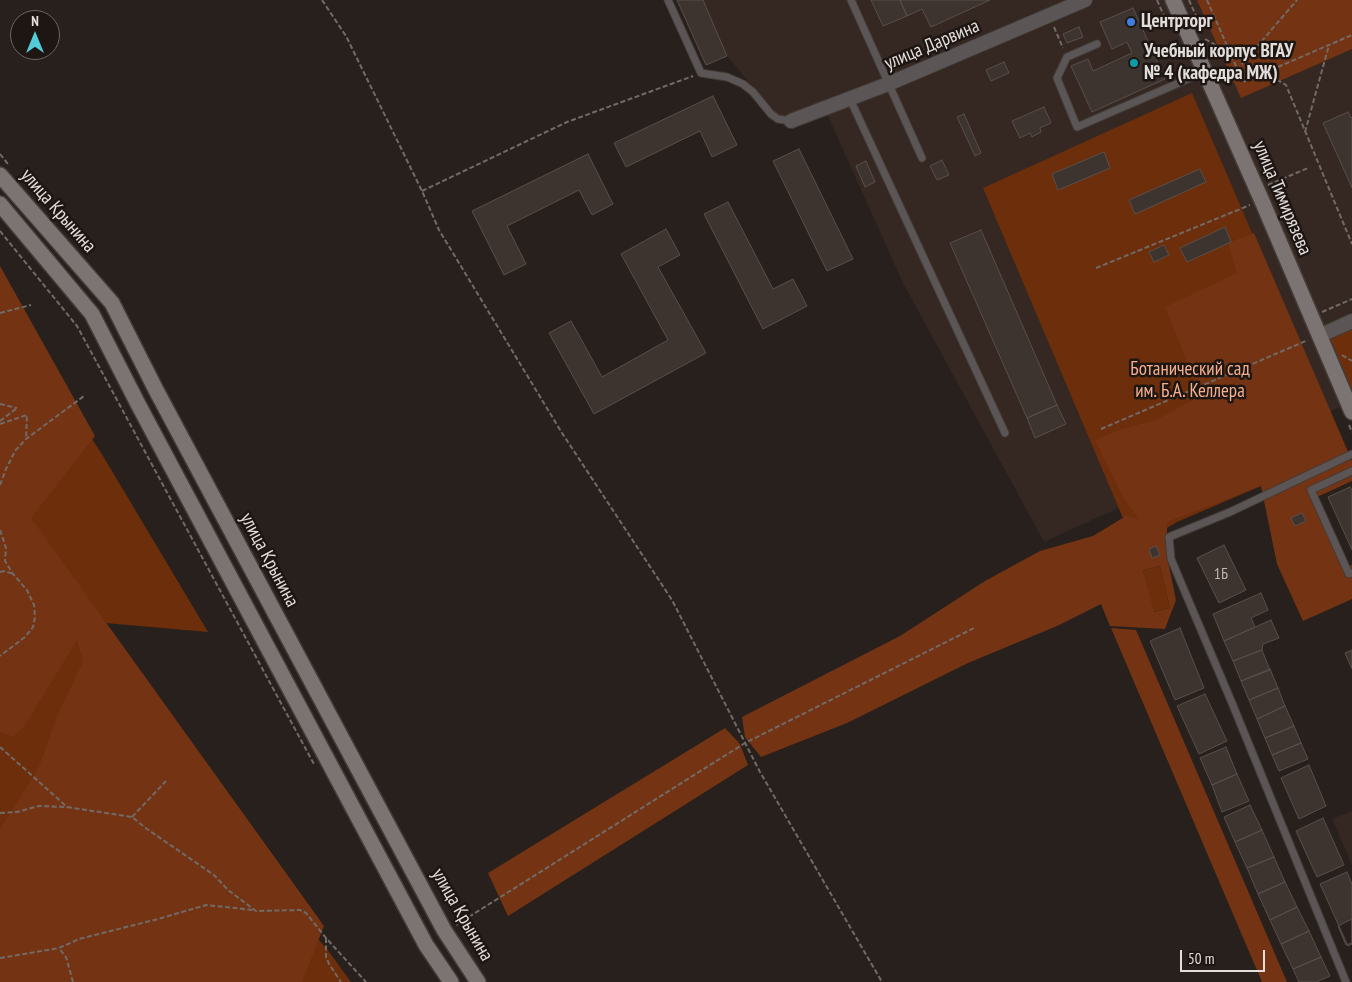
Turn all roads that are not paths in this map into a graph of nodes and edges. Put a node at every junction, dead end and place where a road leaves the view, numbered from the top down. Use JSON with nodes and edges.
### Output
{"nodes":[{"id":1,"x":668,"y":0,"type":"edge"},
{"id":2,"x":851,"y":0,"type":"edge"},
{"id":3,"x":1085,"y":0,"type":"edge"},
{"id":4,"x":1173,"y":0,"type":"edge"},
{"id":5,"x":1097,"y":44,"type":"dead end"},
{"id":6,"x":1205,"y":72,"type":"junction"},
{"id":7,"x":888,"y":84,"type":"junction"},
{"id":8,"x":850,"y":99,"type":"junction"},
{"id":9,"x":791,"y":121,"type":"joint"},
{"id":10,"x":922,"y":158,"type":"dead end"},
{"id":11,"x":0,"y":175,"type":"edge"},
{"id":12,"x":0,"y":204,"type":"edge"},
{"id":13,"x":1352,"y":321,"type":"edge"},
{"id":14,"x":1319,"y":336,"type":"junction"},
{"id":15,"x":1352,"y":412,"type":"edge"},
{"id":16,"x":1005,"y":433,"type":"dead end"},
{"id":17,"x":1352,"y":454,"type":"edge"},
{"id":18,"x":1352,"y":471,"type":"edge"},
{"id":19,"x":1352,"y":573,"type":"edge"},
{"id":20,"x":451,"y":982,"type":"edge"},
{"id":21,"x":478,"y":982,"type":"edge"},
{"id":22,"x":1346,"y":982,"type":"edge"}],
"edges":[{"from":1,"to":9,"type":"lane"},
{"from":2,"to":7,"type":"lane"},
{"from":3,"to":7,"type":"street","name":"улица Дарвина"},
{"from":4,"to":6,"type":"main road","name":"улица Тимирязева"},
{"from":5,"to":6,"type":"lane"},
{"from":6,"to":14,"type":"main road","name":"улица Тимирязева"},
{"from":7,"to":8,"type":"street","name":"улица Дарвина"},
{"from":7,"to":10,"type":"lane"},
{"from":8,"to":9,"type":"street","name":"улица Дарвина"},
{"from":8,"to":16,"type":"lane"},
{"from":11,"to":21,"type":"main road","name":"улица Крынина"},
{"from":12,"to":20,"type":"main road","name":"улица Крынина"},
{"from":13,"to":14,"type":"street"},
{"from":14,"to":15,"type":"main road","name":"улица Тимирязева"},
{"from":17,"to":22,"type":"lane"},
{"from":18,"to":19,"type":"lane"}]}
